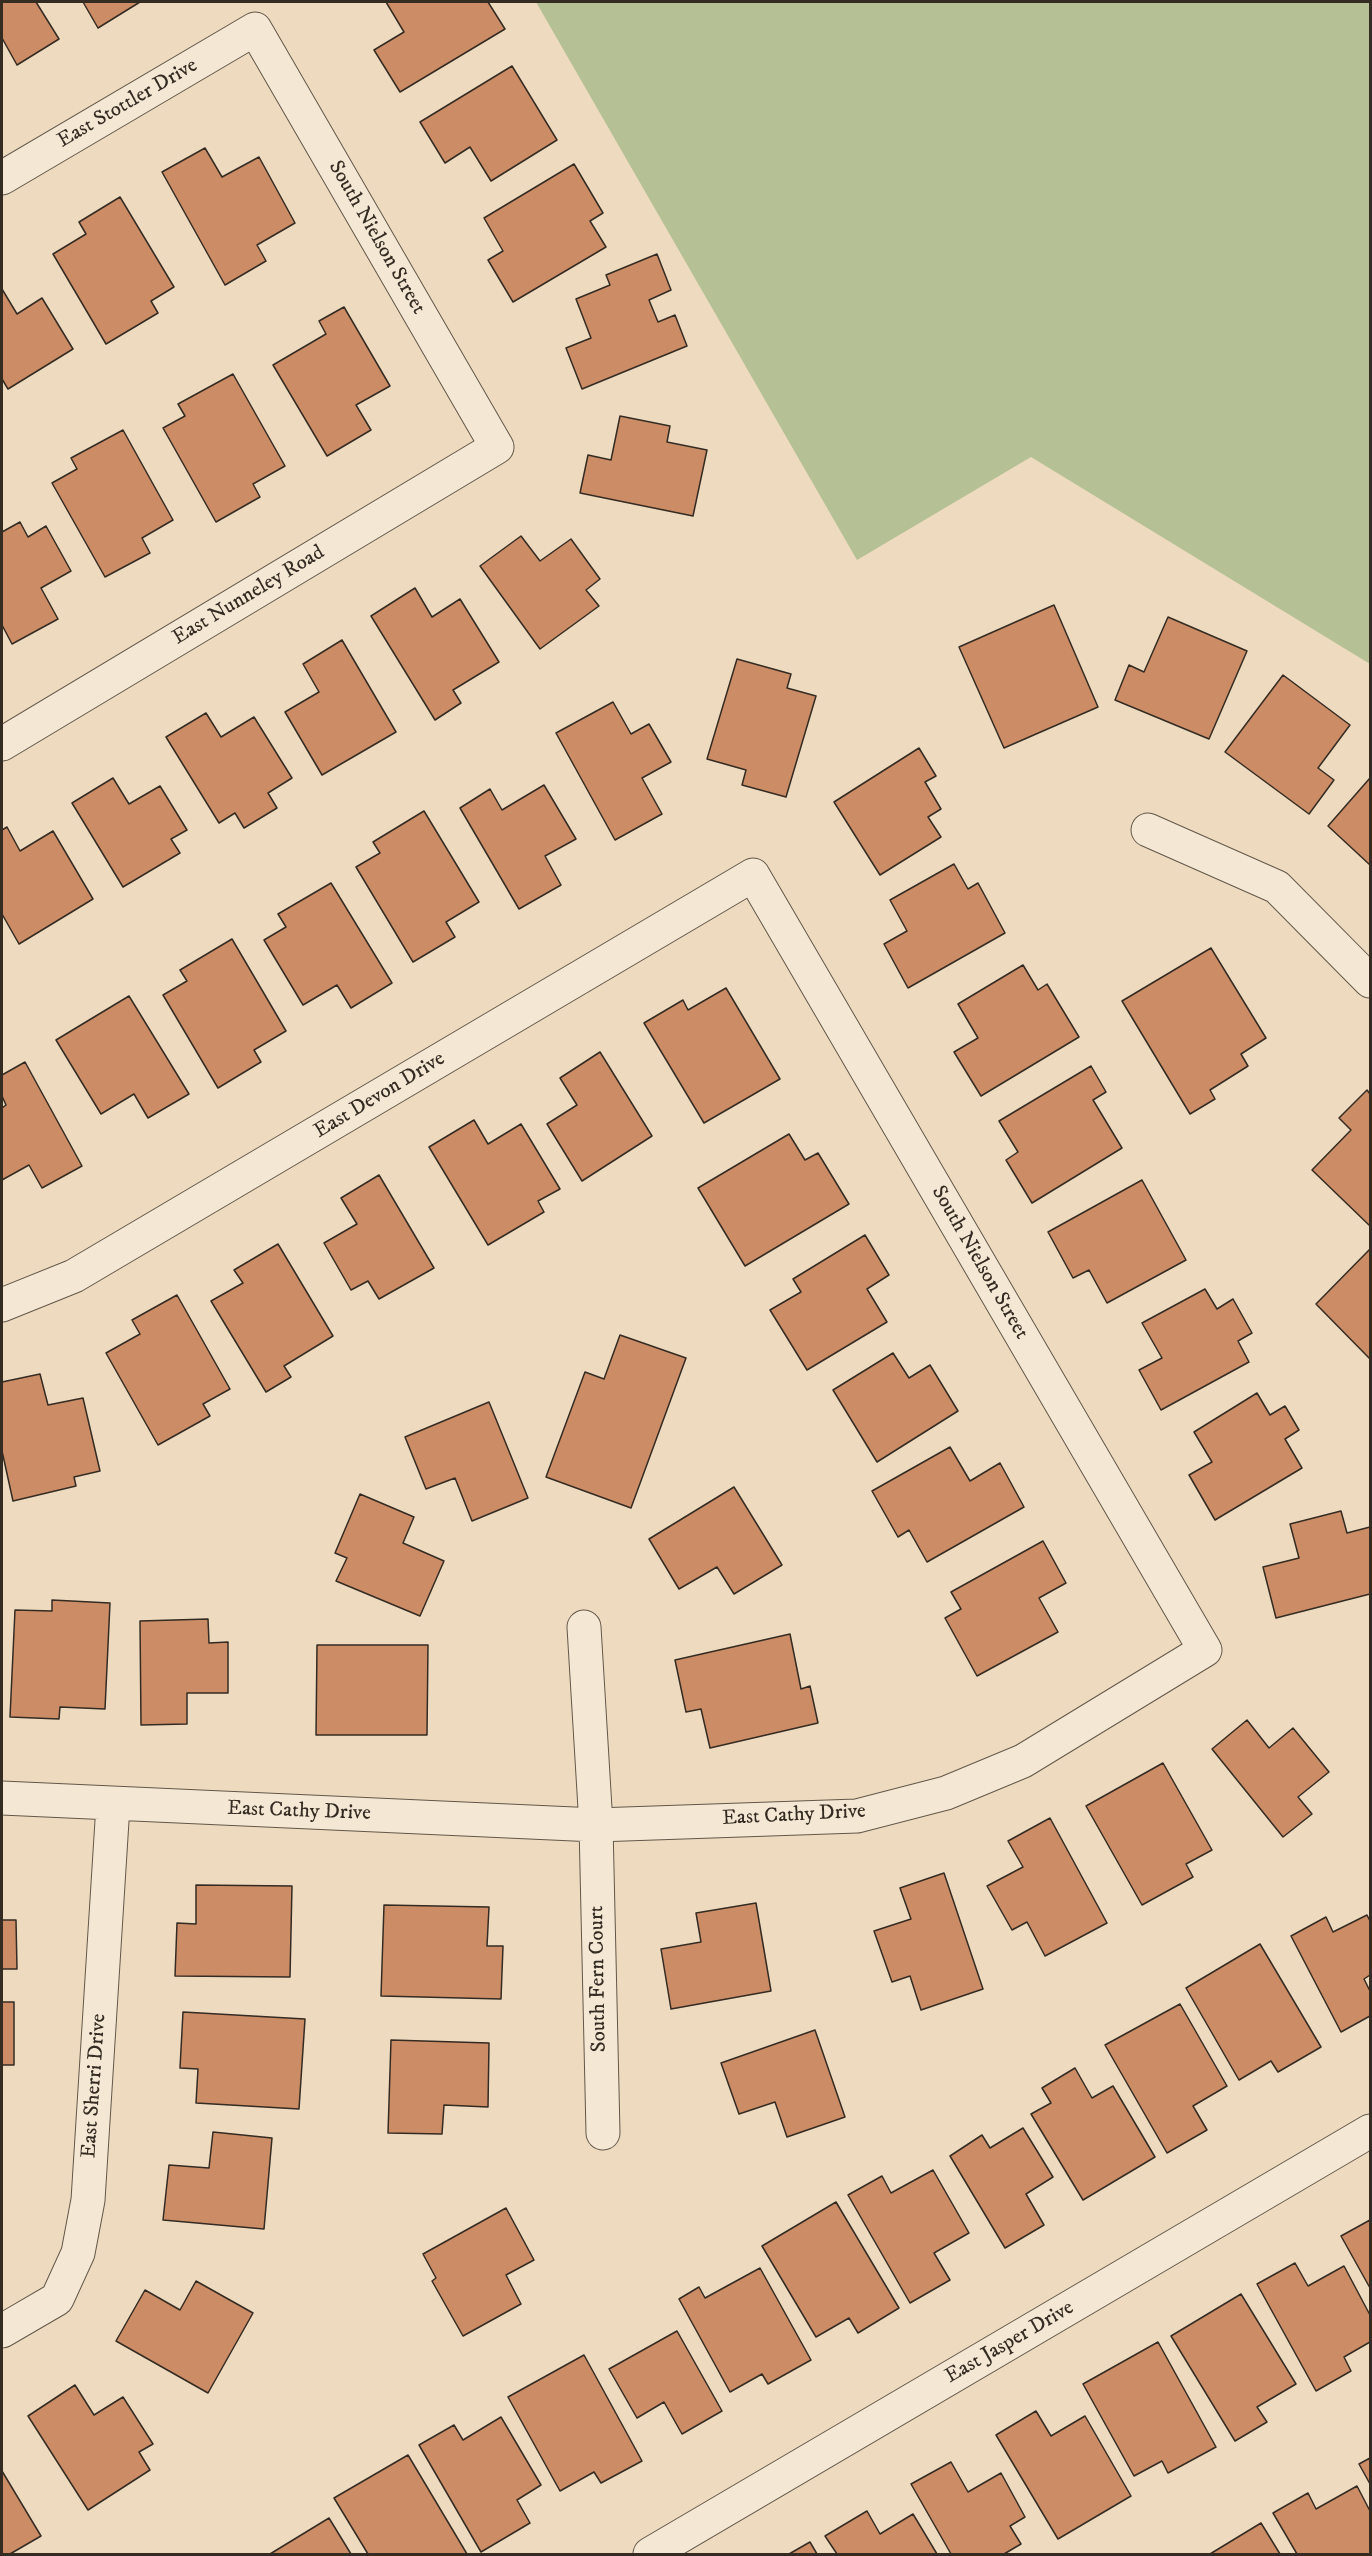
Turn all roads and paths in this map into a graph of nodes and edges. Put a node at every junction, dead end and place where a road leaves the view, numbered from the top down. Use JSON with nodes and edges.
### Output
{"nodes":[{"id":1,"x":255,"y":29,"type":"joint"},
{"id":2,"x":2,"y":178,"type":"edge"},
{"id":3,"x":497,"y":447,"type":"joint"},
{"id":4,"x":2,"y":744,"type":"edge"},
{"id":5,"x":1148,"y":830,"type":"dead end"},
{"id":6,"x":753,"y":875,"type":"joint"},
{"id":7,"x":1371,"y":981,"type":"edge"},
{"id":8,"x":2,"y":1305,"type":"edge"},
{"id":9,"x":584,"y":1628,"type":"dead end"},
{"id":10,"x":1205,"y":1650,"type":"joint"},
{"id":11,"x":2,"y":1798,"type":"edge"},
{"id":12,"x":113,"y":1805,"type":"junction"},
{"id":13,"x":596,"y":1825,"type":"junction"},
{"id":14,"x":1371,"y":2131,"type":"edge"},
{"id":15,"x":603,"y":2133,"type":"dead end"},
{"id":16,"x":2,"y":2331,"type":"edge"},
{"id":17,"x":650,"y":2554,"type":"edge"}],
"edges":[{"from":1,"to":2,"type":"street","name":"East Stottler Drive"},
{"from":1,"to":3,"type":"street","name":"South Nielson Street"},
{"from":3,"to":4,"type":"street","name":"East Nunneley Road"},
{"from":5,"to":7,"type":"street"},
{"from":6,"to":8,"type":"street","name":"East Devon Drive"},
{"from":6,"to":10,"type":"street","name":"South Nielson Street"},
{"from":9,"to":13,"type":"street"},
{"from":10,"to":13,"type":"street","name":"East Cathy Drive"},
{"from":11,"to":12,"type":"street","name":"East Cathy Drive"},
{"from":12,"to":13,"type":"street","name":"East Cathy Drive"},
{"from":12,"to":16,"type":"street","name":"East Sherri Drive"},
{"from":13,"to":15,"type":"street","name":"South Fern Court"},
{"from":14,"to":17,"type":"street","name":"East Jasper Drive"}]}
